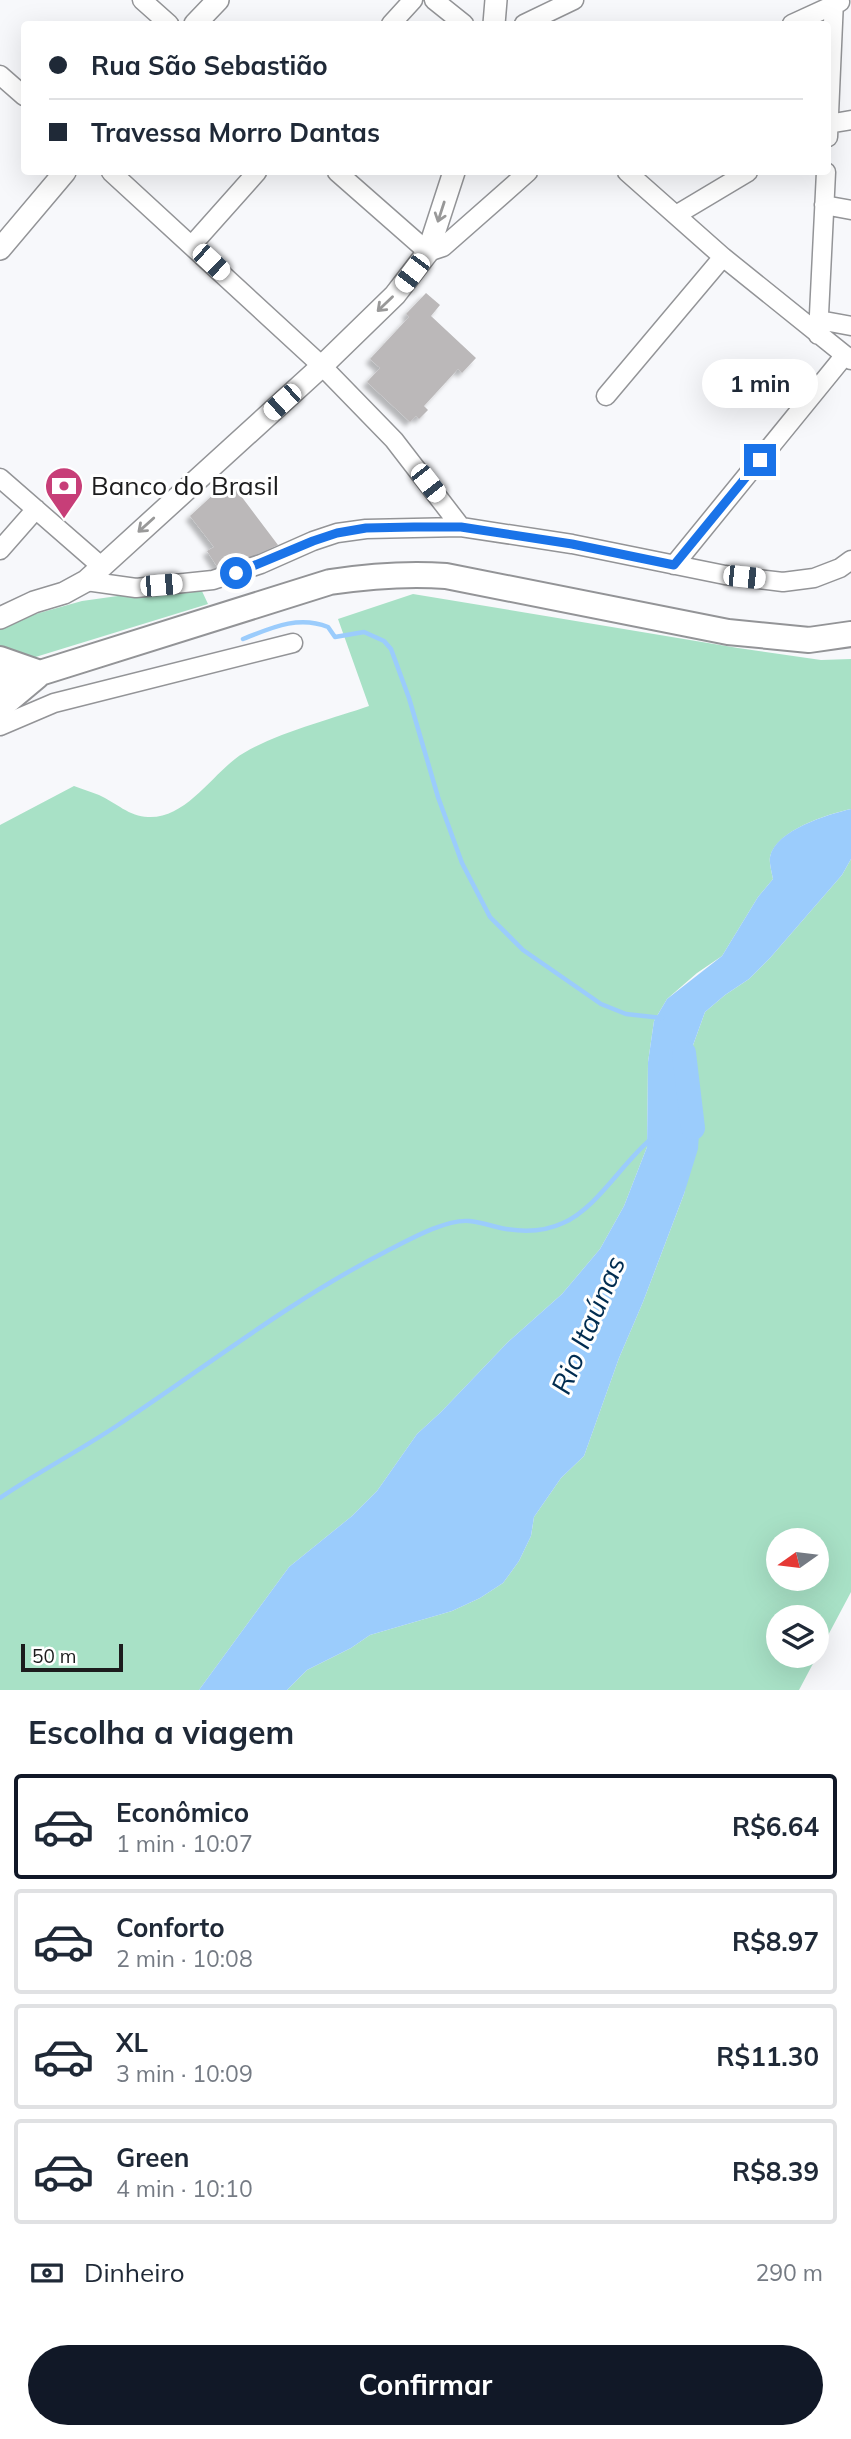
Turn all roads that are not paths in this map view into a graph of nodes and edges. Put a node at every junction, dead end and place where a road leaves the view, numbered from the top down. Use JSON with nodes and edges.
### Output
{"nodes":[{"id":1,"x":142,"y":0,"type":"edge"},
{"id":2,"x":218,"y":0,"type":"edge"},
{"id":3,"x":413,"y":0,"type":"edge"},
{"id":4,"x":434,"y":0,"type":"edge"},
{"id":5,"x":496,"y":0,"type":"edge"},
{"id":6,"x":574,"y":0,"type":"edge"},
{"id":7,"x":837,"y":2,"type":"edge"},
{"id":8,"x":166,"y":21,"type":"edge"},
{"id":9,"x":198,"y":21,"type":"edge"},
{"id":10,"x":394,"y":21,"type":"edge"},
{"id":11,"x":460,"y":21,"type":"edge"},
{"id":12,"x":494,"y":21,"type":"edge"},
{"id":13,"x":530,"y":21,"type":"edge"},
{"id":14,"x":798,"y":21,"type":"edge"},
{"id":15,"x":0,"y":75,"type":"edge"},
{"id":16,"x":831,"y":83,"type":"edge"},
{"id":17,"x":21,"y":93,"type":"edge"},
{"id":18,"x":851,"y":120,"type":"edge"},
{"id":19,"x":831,"y":123,"type":"edge"},
{"id":20,"x":62,"y":175,"type":"edge"},
{"id":21,"x":114,"y":175,"type":"edge"},
{"id":22,"x":254,"y":175,"type":"edge"},
{"id":23,"x":340,"y":175,"type":"edge"},
{"id":24,"x":453,"y":175,"type":"edge"},
{"id":25,"x":525,"y":175,"type":"edge"},
{"id":26,"x":630,"y":175,"type":"edge"},
{"id":27,"x":743,"y":175,"type":"edge"},
{"id":28,"x":826,"y":175,"type":"edge"},
{"id":29,"x":824,"y":205,"type":"junction"},
{"id":30,"x":851,"y":210,"type":"edge"},
{"id":31,"x":676,"y":215,"type":"junction"},
{"id":32,"x":192,"y":245,"type":"junction"},
{"id":33,"x":0,"y":249,"type":"edge"},
{"id":34,"x":428,"y":252,"type":"junction"},
{"id":35,"x":723,"y":257,"type":"junction"},
{"id":36,"x":851,"y":326,"type":"edge"},
{"id":37,"x":819,"y":328,"type":"junction"},
{"id":38,"x":848,"y":358,"type":"edge"},
{"id":39,"x":322,"y":366,"type":"junction"},
{"id":40,"x":606,"y":396,"type":"dead end"},
{"id":41,"x":0,"y":478,"type":"edge"},
{"id":42,"x":36,"y":509,"type":"junction"},
{"id":43,"x":461,"y":527,"type":"junction"},
{"id":44,"x":0,"y":550,"type":"edge"},
{"id":45,"x":851,"y":560,"type":"edge"},
{"id":46,"x":674,"y":565,"type":"junction"},
{"id":47,"x":94,"y":574,"type":"junction"},
{"id":48,"x":0,"y":618,"type":"edge"},
{"id":49,"x":851,"y":635,"type":"edge"},
{"id":50,"x":293,"y":643,"type":"dead end"},
{"id":51,"x":0,"y":659,"type":"edge"},
{"id":52,"x":40,"y":673,"type":"junction"},
{"id":53,"x":0,"y":682,"type":"edge"},
{"id":54,"x":0,"y":708,"type":"edge"},
{"id":55,"x":0,"y":726,"type":"edge"}],
"edges":[{"from":1,"to":8,"type":"street"},
{"from":2,"to":9,"type":"main road"},
{"from":3,"to":10,"type":"street"},
{"from":4,"to":11,"type":"street"},
{"from":5,"to":12,"type":"main road"},
{"from":6,"to":13,"type":"street"},
{"from":7,"to":14,"type":"street"},
{"from":7,"to":16,"type":"street"},
{"from":15,"to":17,"type":"street"},
{"from":18,"to":19,"type":"street"},
{"from":20,"to":33,"type":"main road"},
{"from":21,"to":32,"type":"street"},
{"from":22,"to":32,"type":"street"},
{"from":23,"to":34,"type":"street"},
{"from":24,"to":34,"type":"main road","one_way":true},
{"from":25,"to":34,"type":"street"},
{"from":26,"to":31,"type":"street"},
{"from":27,"to":31,"type":"street"},
{"from":28,"to":29,"type":"street"},
{"from":29,"to":30,"type":"street"},
{"from":29,"to":37,"type":"street"},
{"from":31,"to":35,"type":"street"},
{"from":32,"to":39,"type":"street"},
{"from":34,"to":39,"type":"main road","one_way":true},
{"from":35,"to":37,"type":"street"},
{"from":35,"to":40,"type":"street"},
{"from":36,"to":37,"type":"street"},
{"from":37,"to":38,"type":"street"},
{"from":38,"to":46,"type":"street"},
{"from":39,"to":43,"type":"street"},
{"from":39,"to":47,"type":"main road","one_way":true},
{"from":41,"to":42,"type":"street"},
{"from":42,"to":44,"type":"street"},
{"from":42,"to":47,"type":"street"},
{"from":43,"to":46,"type":"street"},
{"from":43,"to":47,"type":"street"},
{"from":45,"to":46,"type":"street"},
{"from":47,"to":48,"type":"main road"},
{"from":49,"to":52,"type":"highway"},
{"from":50,"to":55,"type":"street"},
{"from":51,"to":52,"type":"highway"},
{"from":52,"to":53,"type":"highway"},
{"from":52,"to":54,"type":"highway"}]}
